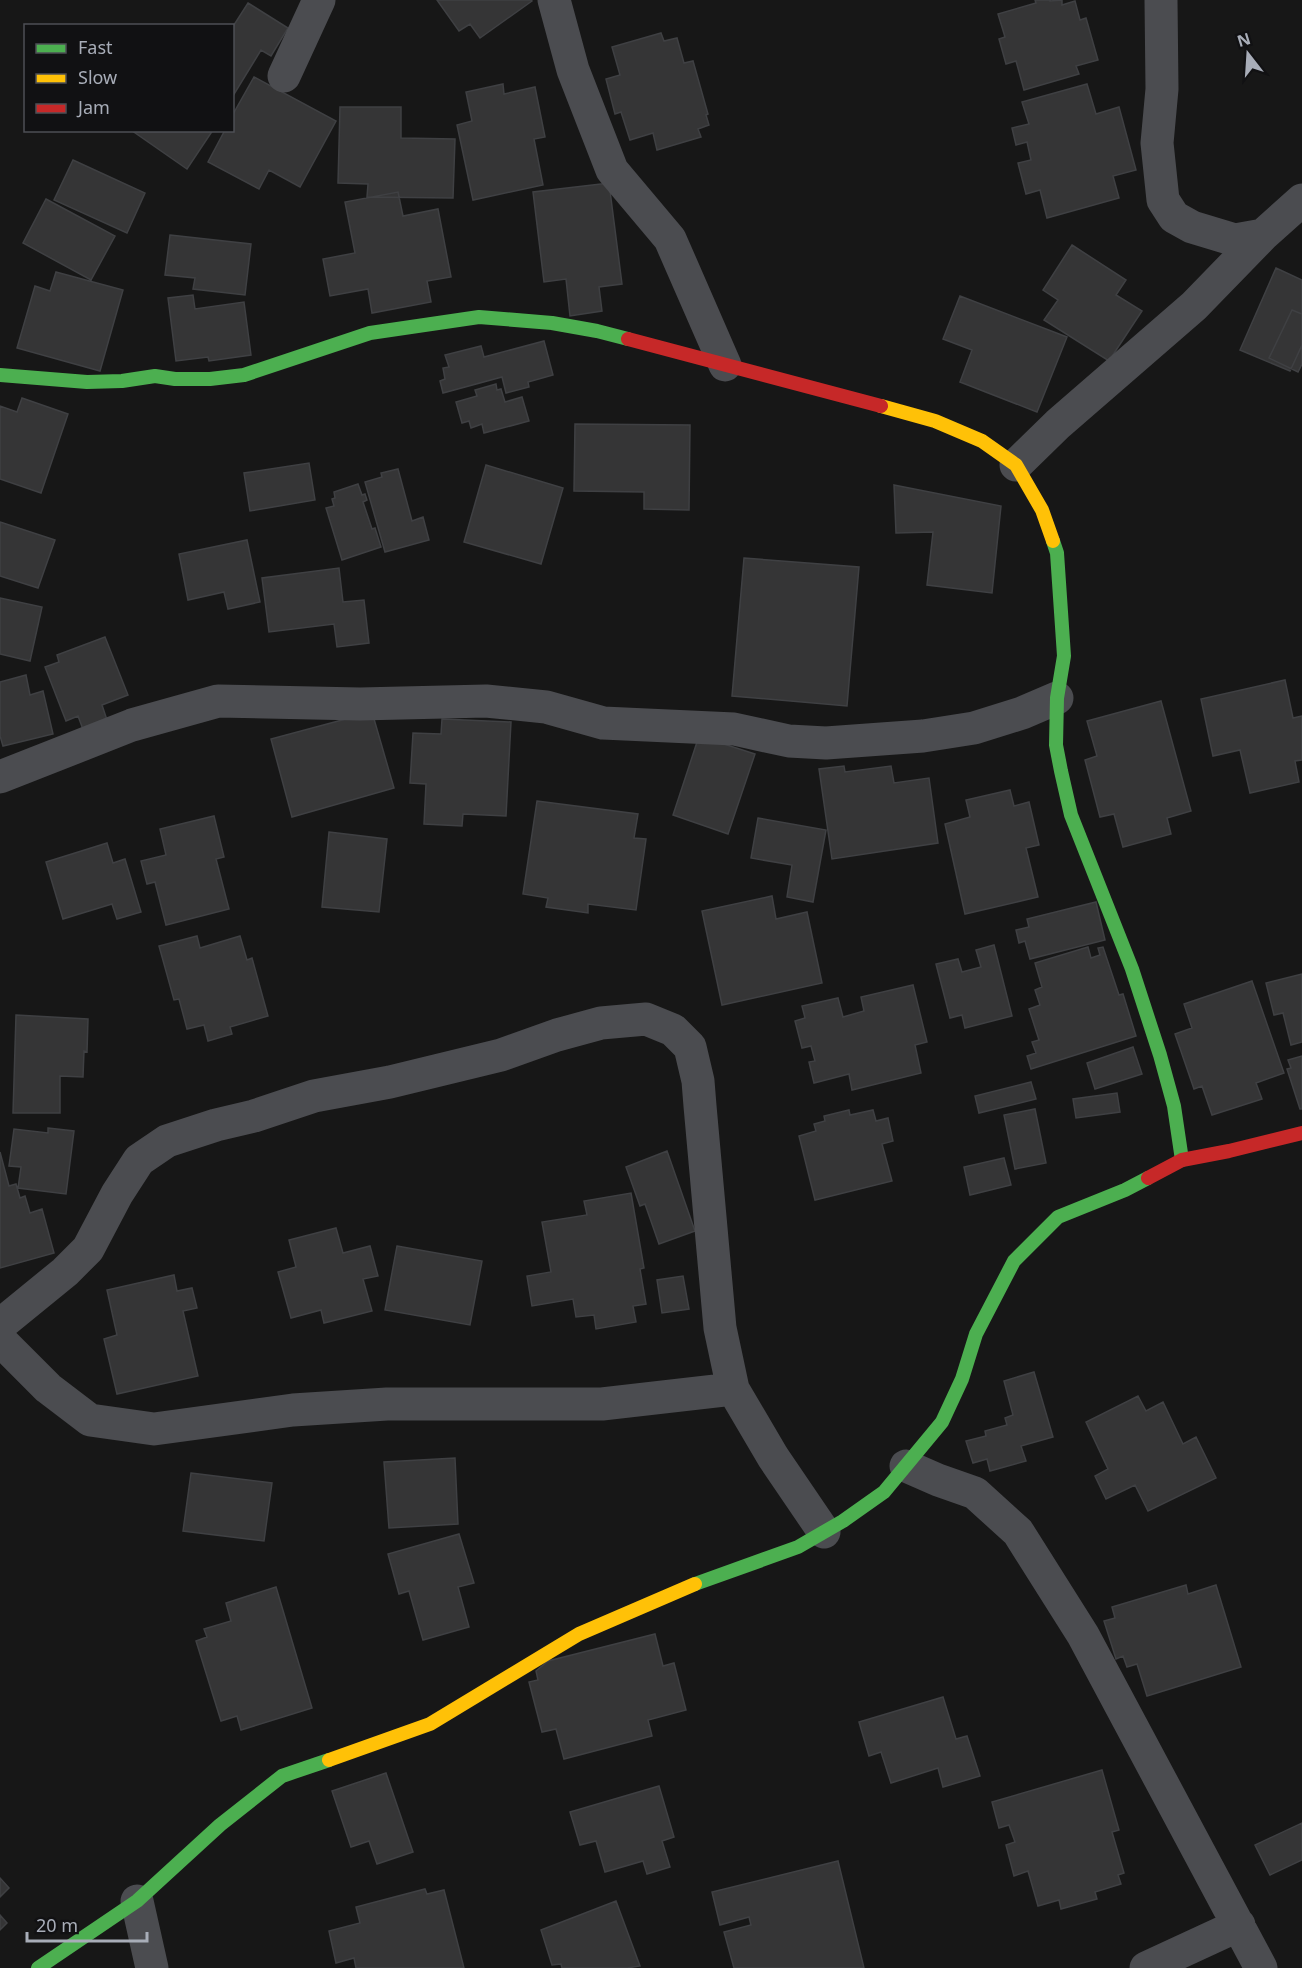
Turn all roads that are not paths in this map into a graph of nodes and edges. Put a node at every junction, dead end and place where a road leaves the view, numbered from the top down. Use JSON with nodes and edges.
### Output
{"nodes":[{"id":1,"x":319,"y":0,"type":"edge"},
{"id":2,"x":554,"y":0,"type":"edge"},
{"id":3,"x":1161,"y":0,"type":"edge"},
{"id":4,"x":284,"y":76,"type":"dead end"},
{"id":5,"x":1302,"y":200,"type":"edge"},
{"id":6,"x":1263,"y":235,"type":"junction"},
{"id":7,"x":725,"y":365,"type":"junction"},
{"id":8,"x":0,"y":375,"type":"edge"},
{"id":9,"x":1016,"y":465,"type":"junction"},
{"id":10,"x":1057,"y":698,"type":"junction"},
{"id":11,"x":0,"y":777,"type":"edge"},
{"id":12,"x":1302,"y":1133,"type":"edge"},
{"id":13,"x":1182,"y":1160,"type":"junction"},
{"id":14,"x":0,"y":1325,"type":"edge"},
{"id":15,"x":0,"y":1340,"type":"edge"},
{"id":16,"x":733,"y":1389,"type":"junction"},
{"id":17,"x":906,"y":1466,"type":"junction"},
{"id":18,"x":824,"y":1532,"type":"junction"},
{"id":19,"x":136,"y":1901,"type":"junction"},
{"id":20,"x":1239,"y":1925,"type":"junction"},
{"id":21,"x":38,"y":1968,"type":"edge"},
{"id":22,"x":152,"y":1968,"type":"edge"},
{"id":23,"x":1146,"y":1968,"type":"edge"},
{"id":24,"x":1261,"y":1968,"type":"edge"}],
"edges":[{"from":1,"to":4,"type":"street"},
{"from":2,"to":7,"type":"street"},
{"from":3,"to":6,"type":"street"},
{"from":5,"to":6,"type":"street"},
{"from":6,"to":9,"type":"street"},
{"from":7,"to":8,"type":"street"},
{"from":7,"to":9,"type":"street"},
{"from":9,"to":10,"type":"street"},
{"from":10,"to":11,"type":"street"},
{"from":10,"to":13,"type":"street"},
{"from":12,"to":13,"type":"street"},
{"from":13,"to":17,"type":"street"},
{"from":14,"to":16,"type":"street"},
{"from":15,"to":16,"type":"street"},
{"from":16,"to":18,"type":"street"},
{"from":17,"to":18,"type":"street"},
{"from":17,"to":20,"type":"street"},
{"from":18,"to":19,"type":"street"},
{"from":19,"to":21,"type":"street"},
{"from":19,"to":22,"type":"street"},
{"from":20,"to":23,"type":"street"},
{"from":20,"to":24,"type":"street"}]}
